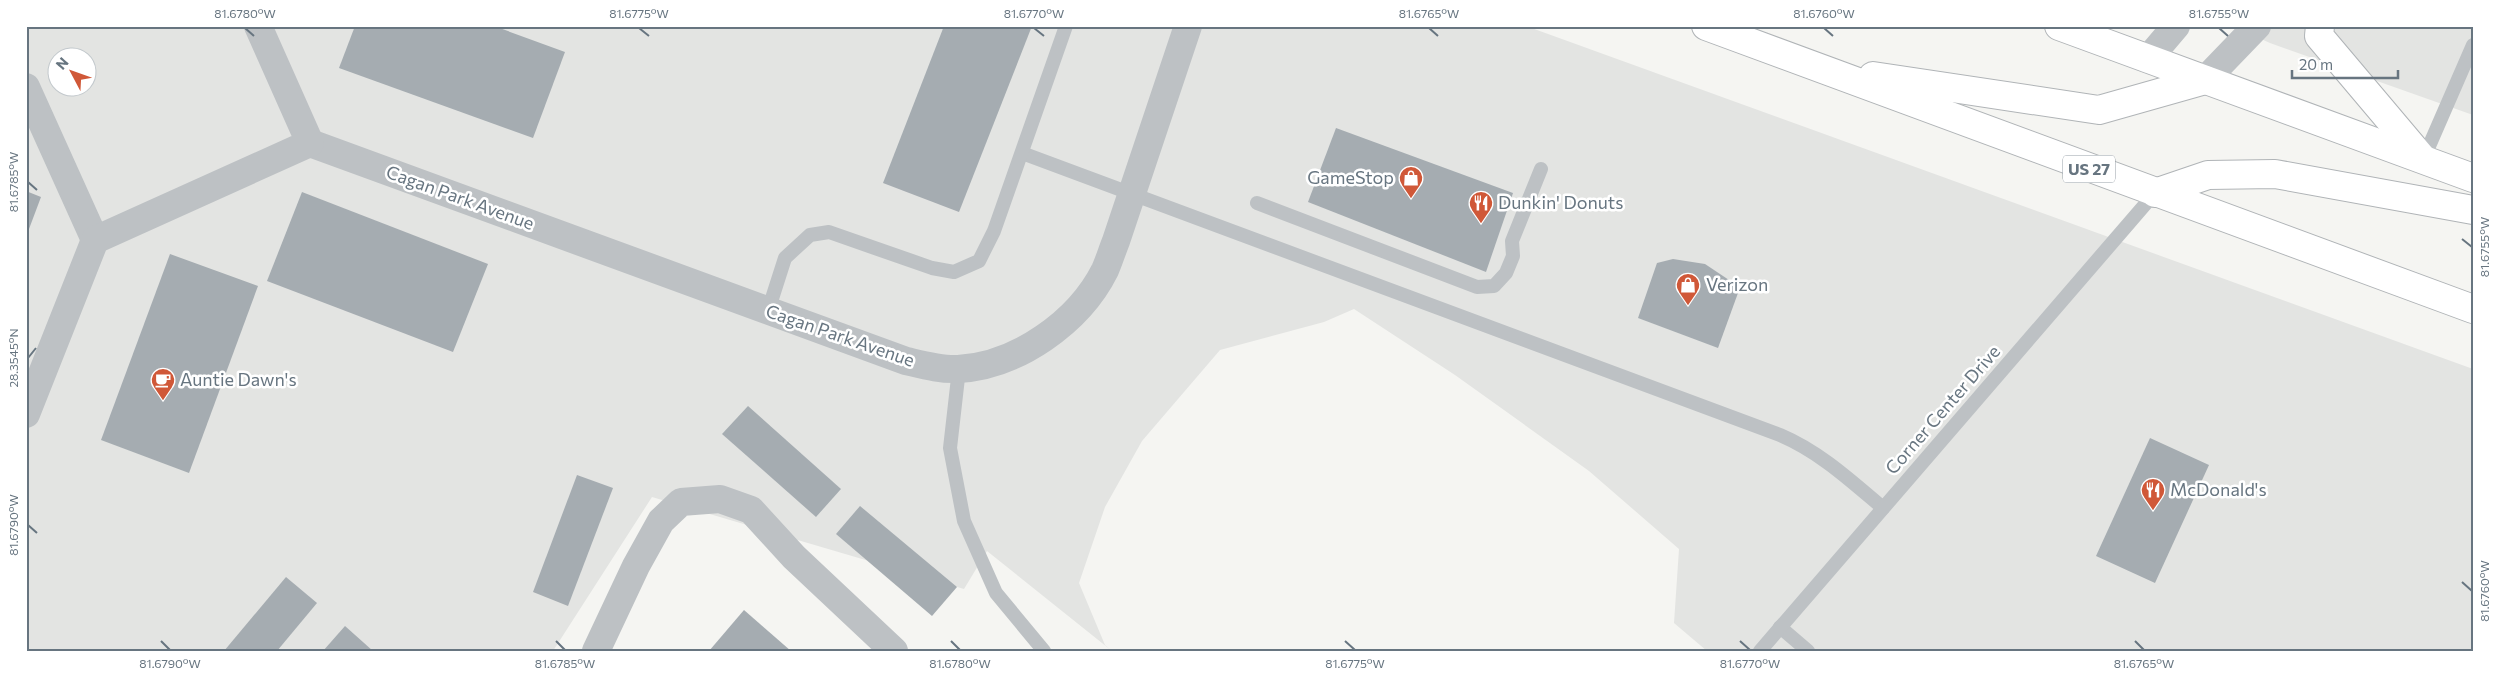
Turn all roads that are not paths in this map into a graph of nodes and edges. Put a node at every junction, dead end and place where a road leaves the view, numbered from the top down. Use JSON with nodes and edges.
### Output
{"nodes":[{"id":1,"x":258,"y":26,"type":"edge"},
{"id":2,"x":1066,"y":26,"type":"edge"},
{"id":3,"x":1188,"y":26,"type":"edge"},
{"id":4,"x":1706,"y":26,"type":"edge"},
{"id":5,"x":2059,"y":26,"type":"edge"},
{"id":6,"x":2176,"y":26,"type":"edge"},
{"id":7,"x":2257,"y":26,"type":"edge"},
{"id":8,"x":2320,"y":26,"type":"edge"},
{"id":9,"x":2473,"y":44,"type":"edge"},
{"id":10,"x":2148,"y":59,"type":"junction"},
{"id":11,"x":1817,"y":67,"type":"junction"},
{"id":12,"x":2205,"y":80,"type":"junction"},
{"id":13,"x":26,"y":86,"type":"edge"},
{"id":14,"x":310,"y":143,"type":"junction"},
{"id":15,"x":1022,"y":153,"type":"junction"},
{"id":16,"x":2423,"y":160,"type":"junction"},
{"id":17,"x":1541,"y":169,"type":"dead end"},
{"id":18,"x":2473,"y":178,"type":"edge"},
{"id":19,"x":2155,"y":193,"type":"junction"},
{"id":20,"x":1131,"y":194,"type":"junction"},
{"id":21,"x":1257,"y":203,"type":"dead end"},
{"id":22,"x":2473,"y":210,"type":"edge"},
{"id":23,"x":95,"y":240,"type":"junction"},
{"id":24,"x":2473,"y":309,"type":"edge"},
{"id":25,"x":768,"y":311,"type":"junction"},
{"id":26,"x":959,"y":369,"type":"junction"},
{"id":27,"x":26,"y":414,"type":"edge"},
{"id":28,"x":1883,"y":508,"type":"junction"},
{"id":29,"x":1780,"y":627,"type":"junction"},
{"id":30,"x":596,"y":651,"type":"edge"},
{"id":31,"x":894,"y":651,"type":"edge"},
{"id":32,"x":1044,"y":651,"type":"edge"},
{"id":33,"x":1760,"y":651,"type":"edge"},
{"id":34,"x":1808,"y":651,"type":"edge"}],
"edges":[{"from":1,"to":14,"type":"street"},
{"from":2,"to":15,"type":"lane"},
{"from":3,"to":20,"type":"street","name":"Cagan Park Avenue"},
{"from":4,"to":11,"type":"highway","number":"US 27"},
{"from":5,"to":10,"type":"highway"},
{"from":6,"to":10,"type":"street"},
{"from":7,"to":12,"type":"street"},
{"from":8,"to":16,"type":"highway"},
{"from":9,"to":16,"type":"lane"},
{"from":10,"to":12,"type":"highway"},
{"from":11,"to":12,"type":"highway"},
{"from":11,"to":19,"type":"highway","number":"US 27"},
{"from":12,"to":16,"type":"highway"},
{"from":13,"to":23,"type":"street"},
{"from":14,"to":23,"type":"street"},
{"from":14,"to":25,"type":"street","name":"Cagan Park Avenue"},
{"from":15,"to":20,"type":"lane"},
{"from":15,"to":25,"type":"lane"},
{"from":16,"to":18,"type":"highway"},
{"from":17,"to":21,"type":"lane"},
{"from":19,"to":22,"type":"highway"},
{"from":19,"to":24,"type":"highway","number":"US 27"},
{"from":19,"to":28,"type":"lane","name":"Corner Center Drive"},
{"from":20,"to":26,"type":"street","name":"Cagan Park Avenue"},
{"from":20,"to":28,"type":"lane"},
{"from":23,"to":27,"type":"street"},
{"from":25,"to":26,"type":"street","name":"Cagan Park Avenue"},
{"from":26,"to":32,"type":"lane"},
{"from":28,"to":29,"type":"lane","name":"Corner Center Drive"},
{"from":29,"to":33,"type":"lane","name":"Corner Center Drive"},
{"from":29,"to":34,"type":"lane"},
{"from":30,"to":31,"type":"street"}]}
